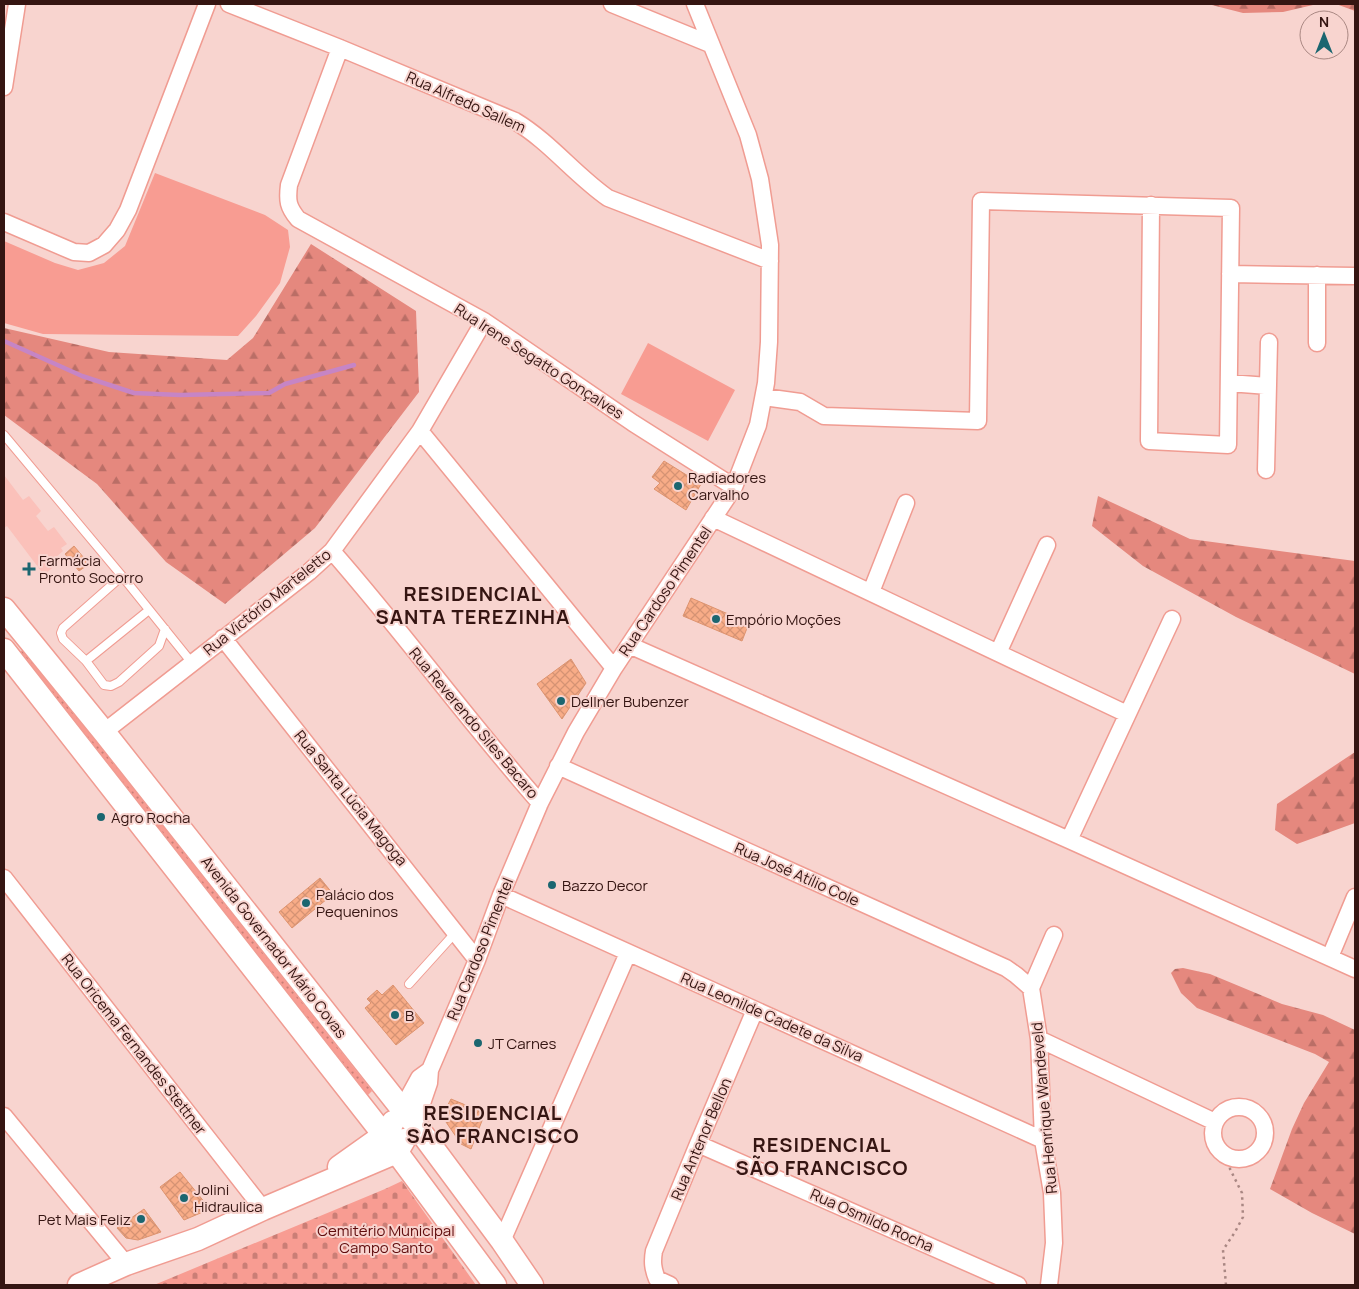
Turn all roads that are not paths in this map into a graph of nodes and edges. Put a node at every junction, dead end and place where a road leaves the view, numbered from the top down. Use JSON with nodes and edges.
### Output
{"nodes":[{"id":1,"x":17,"y":4,"type":"edge"},
{"id":2,"x":207,"y":4,"type":"edge"},
{"id":3,"x":228,"y":4,"type":"edge"},
{"id":4,"x":612,"y":4,"type":"edge"},
{"id":5,"x":695,"y":4,"type":"edge"},
{"id":6,"x":710,"y":44,"type":"junction"},
{"id":7,"x":340,"y":48,"type":"junction"},
{"id":8,"x":4,"y":87,"type":"edge"},
{"id":9,"x":1152,"y":205,"type":"junction"},
{"id":10,"x":4,"y":222,"type":"edge"},
{"id":11,"x":770,"y":261,"type":"junction"},
{"id":12,"x":1230,"y":274,"type":"junction"},
{"id":13,"x":1317,"y":276,"type":"junction"},
{"id":14,"x":1355,"y":276,"type":"edge"},
{"id":15,"x":484,"y":322,"type":"junction"},
{"id":16,"x":1269,"y":342,"type":"dead end"},
{"id":17,"x":1317,"y":343,"type":"dead end"},
{"id":18,"x":1229,"y":383,"type":"junction"},
{"id":19,"x":1268,"y":386,"type":"junction"},
{"id":20,"x":764,"y":397,"type":"junction"},
{"id":21,"x":420,"y":431,"type":"junction"},
{"id":22,"x":4,"y":435,"type":"edge"},
{"id":23,"x":1266,"y":470,"type":"dead end"},
{"id":24,"x":734,"y":487,"type":"junction"},
{"id":25,"x":906,"y":503,"type":"dead end"},
{"id":26,"x":714,"y":518,"type":"junction"},
{"id":27,"x":1047,"y":545,"type":"dead end"},
{"id":28,"x":332,"y":551,"type":"junction"},
{"id":29,"x":122,"y":576,"type":"junction"},
{"id":30,"x":871,"y":592,"type":"junction"},
{"id":31,"x":149,"y":610,"type":"junction"},
{"id":32,"x":5,"y":613,"type":"edge"},
{"id":33,"x":1172,"y":619,"type":"dead end"},
{"id":34,"x":165,"y":629,"type":"junction"},
{"id":35,"x":223,"y":638,"type":"junction"},
{"id":36,"x":629,"y":645,"type":"junction"},
{"id":37,"x":4,"y":650,"type":"edge"},
{"id":38,"x":998,"y":653,"type":"junction"},
{"id":39,"x":86,"y":661,"type":"junction"},
{"id":40,"x":192,"y":663,"type":"junction"},
{"id":41,"x":614,"y":668,"type":"junction"},
{"id":42,"x":1128,"y":714,"type":"junction"},
{"id":43,"x":104,"y":732,"type":"junction"},
{"id":44,"x":558,"y":766,"type":"junction"},
{"id":45,"x":540,"y":803,"type":"junction"},
{"id":46,"x":1069,"y":840,"type":"junction"},
{"id":47,"x":4,"y":878,"type":"edge"},
{"id":48,"x":501,"y":895,"type":"junction"},
{"id":49,"x":1355,"y":897,"type":"edge"},
{"id":50,"x":456,"y":932,"type":"junction"},
{"id":51,"x":1054,"y":935,"type":"dead end"},
{"id":52,"x":628,"y":953,"type":"junction"},
{"id":53,"x":1330,"y":957,"type":"junction"},
{"id":54,"x":478,"y":960,"type":"junction"},
{"id":55,"x":1355,"y":969,"type":"edge"},
{"id":56,"x":409,"y":984,"type":"dead end"},
{"id":57,"x":1031,"y":988,"type":"junction"},
{"id":58,"x":755,"y":1010,"type":"junction"},
{"id":59,"x":1039,"y":1039,"type":"junction"},
{"id":60,"x":4,"y":1116,"type":"edge"},
{"id":61,"x":408,"y":1116,"type":"junction"},
{"id":62,"x":1215,"y":1122,"type":"junction"},
{"id":63,"x":1043,"y":1140,"type":"junction"},
{"id":64,"x":390,"y":1143,"type":"junction"},
{"id":65,"x":698,"y":1144,"type":"junction"},
{"id":66,"x":263,"y":1209,"type":"junction"},
{"id":67,"x":502,"y":1241,"type":"junction"},
{"id":68,"x":126,"y":1264,"type":"junction"},
{"id":69,"x":79,"y":1285,"type":"edge"},
{"id":70,"x":495,"y":1285,"type":"edge"},
{"id":71,"x":532,"y":1285,"type":"edge"},
{"id":72,"x":670,"y":1285,"type":"edge"},
{"id":73,"x":1018,"y":1285,"type":"edge"},
{"id":74,"x":1049,"y":1285,"type":"edge"}],
"edges":[{"from":1,"to":8,"type":"street"},
{"from":2,"to":10,"type":"street"},
{"from":3,"to":7,"type":"street","name":"Rua Alfredo Sallem"},
{"from":4,"to":6,"type":"street"},
{"from":5,"to":6,"type":"street","name":"Rua Cardoso Pimentel"},
{"from":6,"to":11,"type":"street","name":"Rua Cardoso Pimentel"},
{"from":7,"to":11,"type":"street","name":"Rua Alfredo Sallem"},
{"from":7,"to":15,"type":"street","name":"Rua Irene Segatto Gonçalves"},
{"from":9,"to":12,"type":"street"},
{"from":9,"to":18,"type":"street"},
{"from":9,"to":20,"type":"street"},
{"from":11,"to":20,"type":"street","name":"Rua Cardoso Pimentel"},
{"from":12,"to":13,"type":"street"},
{"from":12,"to":18,"type":"street"},
{"from":13,"to":14,"type":"street"},
{"from":13,"to":17,"type":"street"},
{"from":15,"to":21,"type":"street","name":"Rua Victório Marteletto"},
{"from":15,"to":24,"type":"street","name":"Rua Irene Segatto Gonçalves"},
{"from":16,"to":19,"type":"street"},
{"from":18,"to":19,"type":"street"},
{"from":19,"to":23,"type":"street"},
{"from":20,"to":24,"type":"street","name":"Rua Cardoso Pimentel"},
{"from":21,"to":28,"type":"street","name":"Rua Victório Marteletto"},
{"from":21,"to":41,"type":"street"},
{"from":22,"to":29,"type":"lane"},
{"from":24,"to":26,"type":"street","name":"Rua Cardoso Pimentel"},
{"from":25,"to":30,"type":"street"},
{"from":26,"to":30,"type":"street"},
{"from":26,"to":36,"type":"street","name":"Rua Cardoso Pimentel"},
{"from":27,"to":38,"type":"street"},
{"from":28,"to":35,"type":"street","name":"Rua Victório Marteletto"},
{"from":28,"to":45,"type":"street","name":"Rua Reverendo Siles Bacaro"},
{"from":29,"to":31,"type":"lane"},
{"from":29,"to":39,"type":"lane"},
{"from":30,"to":38,"type":"street"},
{"from":31,"to":34,"type":"lane"},
{"from":31,"to":39,"type":"lane"},
{"from":32,"to":43,"type":"main road","name":"Avenida Governador Mário Covas"},
{"from":33,"to":42,"type":"street"},
{"from":34,"to":39,"type":"lane"},
{"from":34,"to":40,"type":"lane"},
{"from":35,"to":40,"type":"street","name":"Rua Victório Marteletto"},
{"from":35,"to":50,"type":"street","name":"Rua Santa Lúcia Magoga"},
{"from":36,"to":41,"type":"street","name":"Rua Cardoso Pimentel"},
{"from":36,"to":46,"type":"street"},
{"from":37,"to":64,"type":"main road","name":"Avenida Governador Mário Covas"},
{"from":38,"to":42,"type":"street"},
{"from":40,"to":43,"type":"street","name":"Rua Victório Marteletto"},
{"from":41,"to":44,"type":"street","name":"Rua Cardoso Pimentel"},
{"from":42,"to":46,"type":"street"},
{"from":43,"to":61,"type":"main road","name":"Avenida Governador Mário Covas"},
{"from":44,"to":45,"type":"street","name":"Rua Cardoso Pimentel"},
{"from":44,"to":57,"type":"street","name":"Rua José Atílio Cole"},
{"from":45,"to":48,"type":"street","name":"Rua Cardoso Pimentel"},
{"from":46,"to":53,"type":"street"},
{"from":47,"to":66,"type":"street","name":"Rua Oricema Fernandes Stettner"},
{"from":48,"to":52,"type":"street","name":"Rua Leonilde Cadete da Silva"},
{"from":48,"to":54,"type":"street","name":"Rua Cardoso Pimentel"},
{"from":49,"to":53,"type":"street"},
{"from":50,"to":54,"type":"street","name":"Rua Santa Lúcia Magoga"},
{"from":50,"to":56,"type":"lane"},
{"from":51,"to":57,"type":"street"},
{"from":52,"to":58,"type":"street","name":"Rua Leonilde Cadete da Silva"},
{"from":52,"to":67,"type":"street"},
{"from":53,"to":55,"type":"street"},
{"from":54,"to":61,"type":"street","name":"Rua Cardoso Pimentel"},
{"from":57,"to":59,"type":"street","name":"Rua Henrique Wandeveld"},
{"from":58,"to":63,"type":"street","name":"Rua Leonilde Cadete da Silva"},
{"from":58,"to":65,"type":"street","name":"Rua Antenor Bellon"},
{"from":59,"to":62,"type":"street"},
{"from":59,"to":63,"type":"street","name":"Rua Henrique Wandeveld"},
{"from":60,"to":68,"type":"street"},
{"from":61,"to":64,"type":"main road","name":"Rua Cardoso Pimentel"},
{"from":61,"to":67,"type":"main road","name":"Avenida Governador Mário Covas"},
{"from":62,"to":62,"type":"street"},
{"from":63,"to":74,"type":"street","name":"Rua Henrique Wandeveld"},
{"from":64,"to":66,"type":"main road"},
{"from":64,"to":70,"type":"main road","name":"Avenida Governador Mário Covas"},
{"from":65,"to":72,"type":"street","name":"Rua Antenor Bellon"},
{"from":65,"to":73,"type":"street","name":"Rua Osmildo Rocha"},
{"from":66,"to":68,"type":"main road"},
{"from":67,"to":71,"type":"main road","name":"Avenida Governador Mário Covas"},
{"from":68,"to":69,"type":"main road"}]}
